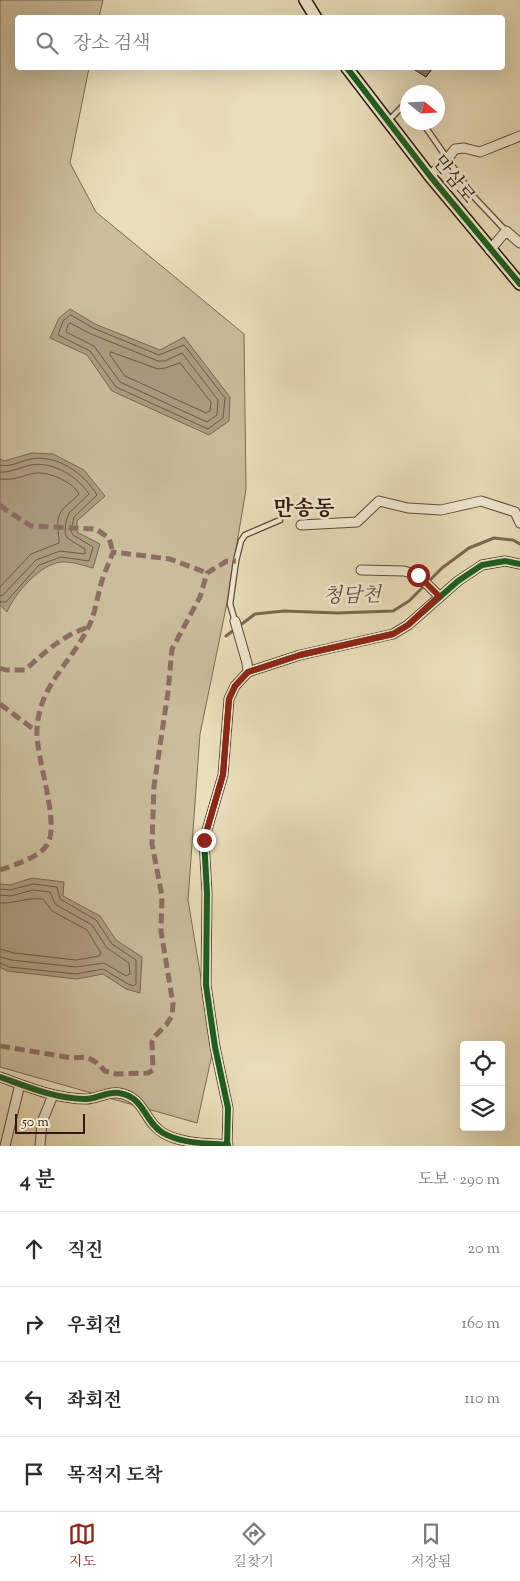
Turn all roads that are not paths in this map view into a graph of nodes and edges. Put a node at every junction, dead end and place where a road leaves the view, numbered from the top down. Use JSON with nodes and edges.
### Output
{"nodes":[{"id":1,"x":307,"y":1,"type":"edge"},
{"id":2,"x":314,"y":15,"type":"edge"},
{"id":3,"x":348,"y":70,"type":"edge"},
{"id":4,"x":400,"y":110,"type":"edge"},
{"id":5,"x":387,"y":122,"type":"junction"},
{"id":6,"x":428,"y":130,"type":"edge"},
{"id":7,"x":520,"y":136,"type":"edge"},
{"id":8,"x":448,"y":158,"type":"junction"},
{"id":9,"x":430,"y":176,"type":"junction"},
{"id":10,"x":506,"y":231,"type":"junction"},
{"id":11,"x":520,"y":243,"type":"edge"},
{"id":12,"x":490,"y":250,"type":"junction"},
{"id":13,"x":520,"y":284,"type":"edge"},
{"id":14,"x":280,"y":520,"type":"dead end"},
{"id":15,"x":520,"y":523,"type":"edge"},
{"id":16,"x":301,"y":525,"type":"dead end"},
{"id":17,"x":520,"y":564,"type":"edge"},
{"id":18,"x":361,"y":570,"type":"dead end"},
{"id":19,"x":439,"y":596,"type":"junction"},
{"id":20,"x":235,"y":621,"type":"joint"},
{"id":21,"x":248,"y":672,"type":"junction"},
{"id":22,"x":0,"y":1077,"type":"edge"},
{"id":23,"x":20,"y":1084,"type":"junction"},
{"id":24,"x":53,"y":1094,"type":"junction"},
{"id":25,"x":228,"y":1145,"type":"edge"},
{"id":26,"x":6,"y":1146,"type":"edge"},
{"id":27,"x":40,"y":1146,"type":"edge"}],
"edges":[{"from":1,"to":2,"type":"street"},
{"from":3,"to":5,"type":"street","name":"만삼로"},
{"from":4,"to":5,"type":"lane"},
{"from":5,"to":9,"type":"street","name":"만삼로"},
{"from":6,"to":8,"type":"lane"},
{"from":7,"to":8,"type":"street"},
{"from":8,"to":9,"type":"street"},
{"from":8,"to":10,"type":"lane"},
{"from":9,"to":12,"type":"street","name":"만삼로"},
{"from":10,"to":11,"type":"street"},
{"from":10,"to":12,"type":"street"},
{"from":12,"to":13,"type":"street","name":"만삼로"},
{"from":14,"to":20,"type":"lane"},
{"from":15,"to":16,"type":"street"},
{"from":17,"to":19,"type":"street"},
{"from":18,"to":19,"type":"street"},
{"from":19,"to":21,"type":"street"},
{"from":20,"to":21,"type":"street"},
{"from":21,"to":25,"type":"street"},
{"from":22,"to":23,"type":"street"},
{"from":23,"to":24,"type":"street"},
{"from":23,"to":26,"type":"street"},
{"from":24,"to":25,"type":"street"},
{"from":24,"to":27,"type":"street"}]}
